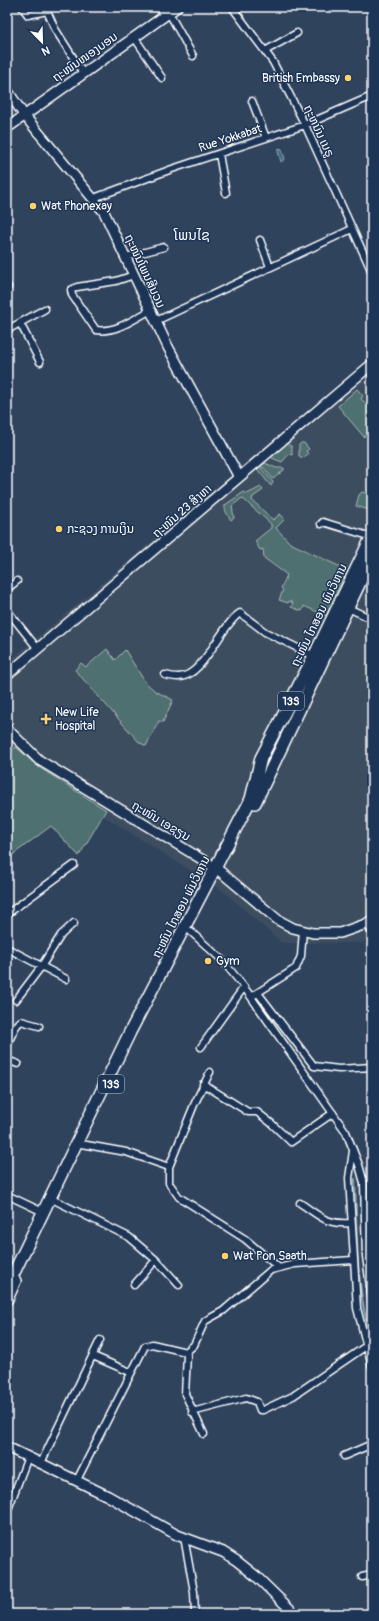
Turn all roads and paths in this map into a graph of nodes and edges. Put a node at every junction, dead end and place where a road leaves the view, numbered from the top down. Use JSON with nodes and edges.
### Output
{"nodes":[{"id":1,"x":22,"y":7,"type":"edge"},
{"id":2,"x":159,"y":7,"type":"edge"},
{"id":3,"x":177,"y":7,"type":"edge"},
{"id":4,"x":232,"y":7,"type":"edge"},
{"id":5,"x":48,"y":9,"type":"edge"},
{"id":6,"x":166,"y":15,"type":"junction"},
{"id":7,"x":297,"y":33,"type":"dead end"},
{"id":8,"x":134,"y":37,"type":"junction"},
{"id":9,"x":265,"y":51,"type":"junction"},
{"id":10,"x":193,"y":56,"type":"dead end"},
{"id":11,"x":82,"y":73,"type":"junction"},
{"id":12,"x":162,"y":78,"type":"dead end"},
{"id":13,"x":7,"y":90,"type":"edge"},
{"id":14,"x":372,"y":96,"type":"edge"},
{"id":15,"x":252,"y":101,"type":"dead end"},
{"id":16,"x":24,"y":115,"type":"junction"},
{"id":17,"x":305,"y":125,"type":"junction"},
{"id":18,"x":7,"y":128,"type":"edge"},
{"id":19,"x":266,"y":138,"type":"junction"},
{"id":20,"x":219,"y":154,"type":"junction"},
{"id":21,"x":226,"y":193,"type":"dead end"},
{"id":22,"x":94,"y":198,"type":"junction"},
{"id":23,"x":352,"y":229,"type":"junction"},
{"id":24,"x":260,"y":240,"type":"dead end"},
{"id":25,"x":164,"y":247,"type":"dead end"},
{"id":26,"x":126,"y":257,"type":"junction"},
{"id":27,"x":270,"y":267,"type":"junction"},
{"id":28,"x":372,"y":272,"type":"edge"},
{"id":29,"x":134,"y":275,"type":"junction"},
{"id":30,"x":45,"y":309,"type":"dead end"},
{"id":31,"x":151,"y":310,"type":"junction"},
{"id":32,"x":156,"y":321,"type":"junction"},
{"id":33,"x":20,"y":322,"type":"junction"},
{"id":34,"x":7,"y":330,"type":"edge"},
{"id":35,"x":40,"y":362,"type":"dead end"},
{"id":36,"x":372,"y":364,"type":"edge"},
{"id":37,"x":239,"y":478,"type":"junction"},
{"id":38,"x":321,"y":524,"type":"dead end"},
{"id":39,"x":372,"y":536,"type":"edge"},
{"id":40,"x":372,"y":557,"type":"edge"},
{"id":41,"x":17,"y":581,"type":"dead end"},
{"id":42,"x":7,"y":589,"type":"edge"},
{"id":43,"x":348,"y":608,"type":"junction"},
{"id":44,"x":7,"y":610,"type":"edge"},
{"id":45,"x":372,"y":619,"type":"edge"},
{"id":46,"x":38,"y":649,"type":"junction"},
{"id":47,"x":314,"y":656,"type":"junction"},
{"id":48,"x":7,"y":675,"type":"edge"},
{"id":49,"x":166,"y":675,"type":"dead end"},
{"id":50,"x":7,"y":729,"type":"edge"},
{"id":51,"x":74,"y":865,"type":"dead end"},
{"id":52,"x":219,"y":871,"type":"junction"},
{"id":53,"x":7,"y":914,"type":"edge"},
{"id":54,"x":369,"y":922,"type":"edge"},
{"id":55,"x":74,"y":923,"type":"dead end"},
{"id":56,"x":303,"y":930,"type":"junction"},
{"id":57,"x":190,"y":931,"type":"junction"},
{"id":58,"x":372,"y":932,"type":"edge"},
{"id":59,"x":7,"y":948,"type":"edge"},
{"id":60,"x":41,"y":967,"type":"junction"},
{"id":61,"x":66,"y":978,"type":"dead end"},
{"id":62,"x":244,"y":987,"type":"junction"},
{"id":63,"x":258,"y":994,"type":"junction"},
{"id":64,"x":251,"y":997,"type":"junction"},
{"id":65,"x":16,"y":1000,"type":"dead end"},
{"id":66,"x":39,"y":1026,"type":"dead end"},
{"id":67,"x":7,"y":1045,"type":"edge"},
{"id":68,"x":201,"y":1047,"type":"dead end"},
{"id":69,"x":7,"y":1060,"type":"edge"},
{"id":70,"x":18,"y":1064,"type":"dead end"},
{"id":71,"x":372,"y":1067,"type":"edge"},
{"id":72,"x":210,"y":1072,"type":"dead end"},
{"id":73,"x":203,"y":1084,"type":"junction"},
{"id":74,"x":333,"y":1113,"type":"junction"},
{"id":75,"x":81,"y":1144,"type":"junction"},
{"id":76,"x":353,"y":1151,"type":"junction"},
{"id":77,"x":168,"y":1167,"type":"junction"},
{"id":78,"x":7,"y":1194,"type":"edge"},
{"id":79,"x":54,"y":1200,"type":"junction"},
{"id":80,"x":300,"y":1203,"type":"dead end"},
{"id":81,"x":43,"y":1212,"type":"junction"},
{"id":82,"x":351,"y":1223,"type":"junction"},
{"id":83,"x":156,"y":1260,"type":"junction"},
{"id":84,"x":353,"y":1260,"type":"junction"},
{"id":85,"x":278,"y":1267,"type":"junction"},
{"id":86,"x":134,"y":1284,"type":"dead end"},
{"id":87,"x":179,"y":1285,"type":"dead end"},
{"id":88,"x":7,"y":1287,"type":"edge"},
{"id":89,"x":7,"y":1299,"type":"edge"},
{"id":90,"x":372,"y":1303,"type":"edge"},
{"id":91,"x":100,"y":1340,"type":"dead end"},
{"id":92,"x":372,"y":1342,"type":"edge"},
{"id":93,"x":366,"y":1346,"type":"junction"},
{"id":94,"x":186,"y":1352,"type":"junction"},
{"id":95,"x":93,"y":1356,"type":"junction"},
{"id":96,"x":372,"y":1366,"type":"edge"},
{"id":97,"x":130,"y":1372,"type":"junction"},
{"id":98,"x":192,"y":1412,"type":"junction"},
{"id":99,"x":204,"y":1434,"type":"dead end"},
{"id":100,"x":372,"y":1444,"type":"edge"},
{"id":101,"x":7,"y":1447,"type":"edge"},
{"id":102,"x":344,"y":1456,"type":"dead end"},
{"id":103,"x":28,"y":1457,"type":"junction"},
{"id":104,"x":41,"y":1463,"type":"junction"},
{"id":105,"x":77,"y":1480,"type":"junction"},
{"id":106,"x":7,"y":1512,"type":"edge"},
{"id":107,"x":184,"y":1538,"type":"junction"},
{"id":108,"x":372,"y":1575,"type":"edge"},
{"id":109,"x":362,"y":1577,"type":"dead end"},
{"id":110,"x":196,"y":1614,"type":"edge"},
{"id":111,"x":295,"y":1614,"type":"edge"}],
"edges":[{"from":1,"to":5,"type":"street"},
{"from":2,"to":6,"type":"street"},
{"from":3,"to":6,"type":"street","name":"ຖະໜົນໜອງບອນ"},
{"from":4,"to":9,"type":"street","name":"ຖະຫນົນ ເນຣູ"},
{"from":5,"to":11,"type":"street"},
{"from":6,"to":8,"type":"street","name":"ຖະໜົນໜອງບອນ"},
{"from":6,"to":10,"type":"street"},
{"from":7,"to":9,"type":"street"},
{"from":8,"to":11,"type":"street","name":"ຖະໜົນໜອງບອນ"},
{"from":8,"to":12,"type":"street"},
{"from":9,"to":17,"type":"street","name":"ຖະຫນົນ ເນຣູ"},
{"from":11,"to":16,"type":"street","name":"ຖະໜົນໜອງບອນ"},
{"from":13,"to":16,"type":"street","name":"ຖະໜົນໂພນສີນວນ"},
{"from":14,"to":17,"type":"street","name":"Rue Yokkabat"},
{"from":15,"to":19,"type":"street"},
{"from":16,"to":18,"type":"street","name":"ຖະໜົນໜອງບອນ"},
{"from":16,"to":22,"type":"street","name":"ຖະໜົນໂພນສີນວນ"},
{"from":17,"to":19,"type":"street","name":"Rue Yokkabat"},
{"from":17,"to":23,"type":"street","name":"ຖະຫນົນ ເນຣູ"},
{"from":19,"to":20,"type":"street","name":"Rue Yokkabat"},
{"from":20,"to":21,"type":"street"},
{"from":20,"to":22,"type":"street","name":"Rue Yokkabat"},
{"from":22,"to":26,"type":"street","name":"ຖະໜົນໂພນສີນວນ"},
{"from":23,"to":27,"type":"street"},
{"from":23,"to":28,"type":"street","name":"ຖະຫນົນ ເນຣູ"},
{"from":24,"to":27,"type":"street"},
{"from":25,"to":26,"type":"street"},
{"from":26,"to":29,"type":"street","name":"ຖະໜົນໂພນສີນວນ"},
{"from":27,"to":32,"type":"street"},
{"from":29,"to":31,"type":"street","name":"ຖະໜົນໂພນສີນວນ"},
{"from":29,"to":31,"type":"street"},
{"from":30,"to":33,"type":"street"},
{"from":31,"to":32,"type":"street","name":"ຖະໜົນໂພນສີນວນ"},
{"from":32,"to":37,"type":"street","name":"ຖະໜົນໂພນສີນວນ"},
{"from":33,"to":34,"type":"street"},
{"from":33,"to":35,"type":"street"},
{"from":36,"to":37,"type":"street","name":"ຖະໜົນ 23 ສິງຫາ"},
{"from":37,"to":46,"type":"street","name":"ຖະໜົນ 23 ສິງຫາ"},
{"from":38,"to":39,"type":"street"},
{"from":39,"to":47,"type":"highway","name":"ຖະໜົນ ໄກສອນ ພົມວິຫານ","number":"13S"},
{"from":40,"to":43,"type":"highway","name":"ຖະໜົນ ໄກສອນ ພົມວິຫານ","number":"13S"},
{"from":41,"to":42,"type":"street"},
{"from":43,"to":45,"type":"street"},
{"from":43,"to":52,"type":"highway","name":"ຖະໜົນ ໄກສອນ ພົມວິຫານ","number":"13S"},
{"from":44,"to":46,"type":"street"},
{"from":46,"to":48,"type":"street","name":"ຖະໜົນ 23 ສິງຫາ"},
{"from":47,"to":49,"type":"street"},
{"from":47,"to":52,"type":"highway","name":"ຖະໜົນ ໄກສອນ ພົມວິຫານ","number":"13S"},
{"from":50,"to":52,"type":"street","name":"ຖະໜົນ ເອຊຽນ"},
{"from":51,"to":53,"type":"street"},
{"from":52,"to":56,"type":"street","name":"ຖະໜົນ ເອຊຽນ"},
{"from":52,"to":57,"type":"highway","name":"ຖະໜົນ ໄກສອນ ພົມວິຫານ","number":"13S"},
{"from":52,"to":81,"type":"highway","name":"ຖະໜົນ ໄກສອນ ພົມວິຫານ","number":"13S"},
{"from":54,"to":56,"type":"street","name":"ຖະໜົນ ເອຊຽນ"},
{"from":54,"to":58,"type":"street"},
{"from":55,"to":60,"type":"street"},
{"from":56,"to":63,"type":"street"},
{"from":57,"to":62,"type":"street"},
{"from":57,"to":75,"type":"highway","name":"ຖະໜົນ ໄກສອນ ພົມວິຫານ","number":"13S"},
{"from":59,"to":60,"type":"street"},
{"from":60,"to":61,"type":"street"},
{"from":60,"to":65,"type":"street"},
{"from":62,"to":64,"type":"street"},
{"from":62,"to":68,"type":"street"},
{"from":63,"to":64,"type":"street"},
{"from":63,"to":71,"type":"street"},
{"from":64,"to":74,"type":"street"},
{"from":66,"to":67,"type":"street"},
{"from":69,"to":70,"type":"street"},
{"from":72,"to":73,"type":"street"},
{"from":73,"to":74,"type":"street"},
{"from":73,"to":77,"type":"street"},
{"from":74,"to":76,"type":"street"},
{"from":75,"to":77,"type":"street"},
{"from":75,"to":79,"type":"highway","name":"ຖະໜົນ ໄກສອນ ພົມວິຫານ","number":"13S"},
{"from":76,"to":82,"type":"street"},
{"from":76,"to":90,"type":"street"},
{"from":77,"to":85,"type":"street"},
{"from":78,"to":81,"type":"street"},
{"from":79,"to":83,"type":"street"},
{"from":79,"to":89,"type":"highway","name":"ຖະໜົນ ໄກສອນ ພົມວິຫານ","number":"13S"},
{"from":80,"to":82,"type":"street"},
{"from":81,"to":88,"type":"highway","name":"ຖະໜົນ ໄກສອນ ພົມວິຫານ","number":"13S"},
{"from":82,"to":84,"type":"street"},
{"from":83,"to":86,"type":"street"},
{"from":83,"to":87,"type":"street"},
{"from":84,"to":85,"type":"street"},
{"from":84,"to":93,"type":"street"},
{"from":85,"to":94,"type":"street"},
{"from":91,"to":95,"type":"street"},
{"from":92,"to":93,"type":"street"},
{"from":93,"to":96,"type":"street"},
{"from":93,"to":98,"type":"street"},
{"from":94,"to":97,"type":"street"},
{"from":94,"to":98,"type":"street"},
{"from":95,"to":97,"type":"street"},
{"from":95,"to":104,"type":"street"},
{"from":97,"to":105,"type":"street"},
{"from":98,"to":99,"type":"street"},
{"from":100,"to":102,"type":"street"},
{"from":101,"to":103,"type":"street"},
{"from":103,"to":104,"type":"street"},
{"from":103,"to":106,"type":"street"},
{"from":104,"to":105,"type":"street"},
{"from":105,"to":107,"type":"street"},
{"from":107,"to":110,"type":"street"},
{"from":107,"to":111,"type":"street"},
{"from":108,"to":109,"type":"street"}]}
